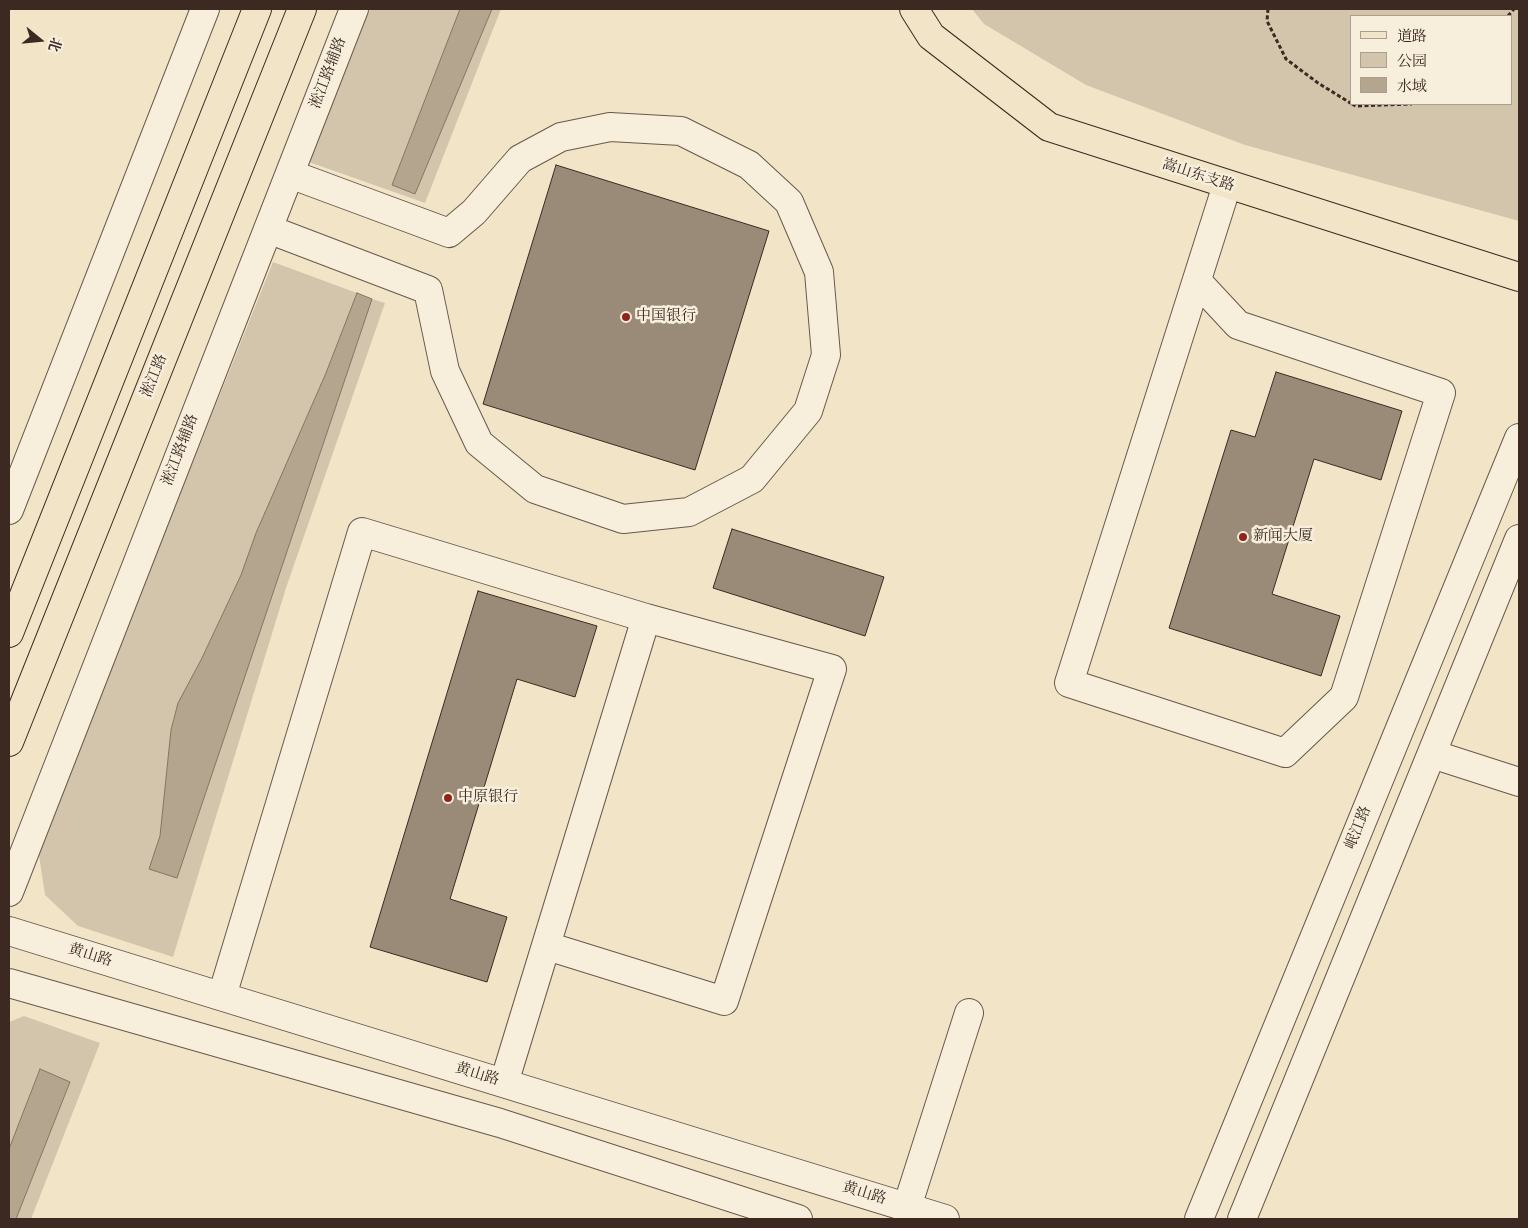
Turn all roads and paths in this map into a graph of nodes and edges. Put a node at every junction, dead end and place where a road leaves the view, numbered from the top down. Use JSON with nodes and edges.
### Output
{"nodes":[{"id":1,"x":205,"y":9,"type":"edge"},
{"id":2,"x":257,"y":9,"type":"edge"},
{"id":3,"x":302,"y":9,"type":"edge"},
{"id":4,"x":354,"y":9,"type":"edge"},
{"id":5,"x":914,"y":9,"type":"edge"},
{"id":6,"x":1268,"y":9,"type":"edge"},
{"id":7,"x":1350,"y":103,"type":"edge"},
{"id":8,"x":1354,"y":105,"type":"edge"},
{"id":9,"x":1410,"y":105,"type":"edge"},
{"id":10,"x":290,"y":174,"type":"junction"},
{"id":11,"x":1227,"y":185,"type":"junction"},
{"id":12,"x":268,"y":229,"type":"junction"},
{"id":13,"x":1519,"y":277,"type":"edge"},
{"id":14,"x":1197,"y":281,"type":"junction"},
{"id":15,"x":1519,"y":438,"type":"edge"},
{"id":16,"x":9,"y":510,"type":"edge"},
{"id":17,"x":1519,"y":539,"type":"edge"},
{"id":18,"x":646,"y":618,"type":"junction"},
{"id":19,"x":9,"y":633,"type":"edge"},
{"id":20,"x":9,"y":742,"type":"edge"},
{"id":21,"x":1432,"y":754,"type":"junction"},
{"id":22,"x":1519,"y":782,"type":"edge"},
{"id":23,"x":9,"y":892,"type":"edge"},
{"id":24,"x":9,"y":931,"type":"edge"},
{"id":25,"x":547,"y":946,"type":"junction"},
{"id":26,"x":9,"y":983,"type":"edge"},
{"id":27,"x":222,"y":996,"type":"junction"},
{"id":28,"x":969,"y":1013,"type":"dead end"},
{"id":29,"x":504,"y":1084,"type":"junction"},
{"id":30,"x":907,"y":1207,"type":"junction"},
{"id":31,"x":798,"y":1219,"type":"edge"},
{"id":32,"x":945,"y":1219,"type":"edge"},
{"id":33,"x":1199,"y":1219,"type":"edge"},
{"id":34,"x":1242,"y":1219,"type":"edge"}],
"edges":[{"from":1,"to":16,"type":"street"},
{"from":2,"to":19,"type":"main road"},
{"from":3,"to":20,"type":"main road","name":"淞江路"},
{"from":4,"to":10,"type":"street","name":"淞江路辅路"},
{"from":5,"to":11,"type":"main road","name":"嵩山东支路"},
{"from":6,"to":7,"type":"path"},
{"from":8,"to":9,"type":"path"},
{"from":10,"to":12,"type":"street","name":"淞江路辅路"},
{"from":10,"to":12,"type":"street"},
{"from":11,"to":13,"type":"main road","name":"嵩山东支路"},
{"from":11,"to":14,"type":"street"},
{"from":12,"to":23,"type":"street","name":"淞江路辅路"},
{"from":14,"to":14,"type":"street"},
{"from":15,"to":33,"type":"street","name":"岷江路"},
{"from":17,"to":21,"type":"street"},
{"from":18,"to":25,"type":"street"},
{"from":18,"to":25,"type":"street"},
{"from":18,"to":27,"type":"street"},
{"from":21,"to":22,"type":"street"},
{"from":21,"to":34,"type":"street"},
{"from":24,"to":27,"type":"street","name":"黄山路"},
{"from":25,"to":29,"type":"street"},
{"from":26,"to":31,"type":"street"},
{"from":27,"to":29,"type":"street","name":"黄山路"},
{"from":28,"to":30,"type":"street"},
{"from":29,"to":30,"type":"street","name":"黄山路"},
{"from":30,"to":32,"type":"street","name":"黄山路"}]}
